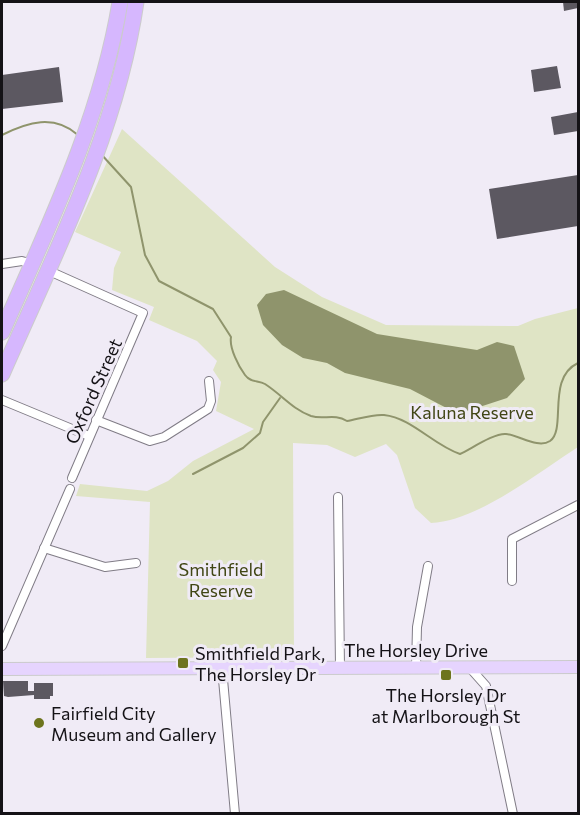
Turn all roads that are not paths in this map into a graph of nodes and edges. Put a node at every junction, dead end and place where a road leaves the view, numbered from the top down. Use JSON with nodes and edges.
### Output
{"nodes":[{"id":1,"x":120,"y":2,"type":"edge"},
{"id":2,"x":136,"y":2,"type":"edge"},
{"id":3,"x":2,"y":264,"type":"edge"},
{"id":4,"x":32,"y":264,"type":"junction"},
{"id":5,"x":47,"y":270,"type":"junction"},
{"id":6,"x":2,"y":332,"type":"edge"},
{"id":7,"x":2,"y":374,"type":"edge"},
{"id":8,"x":209,"y":381,"type":"dead end"},
{"id":9,"x":2,"y":400,"type":"edge"},
{"id":10,"x":96,"y":420,"type":"junction"},
{"id":11,"x":89,"y":436,"type":"junction"},
{"id":12,"x":72,"y":478,"type":"dead end"},
{"id":13,"x":70,"y":489,"type":"dead end"},
{"id":14,"x":338,"y":497,"type":"dead end"},
{"id":15,"x":579,"y":505,"type":"edge"},
{"id":16,"x":44,"y":548,"type":"junction"},
{"id":17,"x":136,"y":563,"type":"dead end"},
{"id":18,"x":428,"y":566,"type":"dead end"},
{"id":19,"x":512,"y":581,"type":"dead end"},
{"id":20,"x":2,"y":646,"type":"edge"},
{"id":21,"x":469,"y":667,"type":"junction"},
{"id":22,"x":497,"y":667,"type":"junction"},
{"id":23,"x":579,"y":667,"type":"edge"},
{"id":24,"x":222,"y":668,"type":"junction"},
{"id":25,"x":340,"y":668,"type":"junction"},
{"id":26,"x":416,"y":668,"type":"junction"},
{"id":27,"x":2,"y":670,"type":"edge"},
{"id":28,"x":486,"y":686,"type":"junction"},
{"id":29,"x":235,"y":813,"type":"edge"},
{"id":30,"x":513,"y":813,"type":"edge"}],
"edges":[{"from":1,"to":4,"type":"highway"},
{"from":2,"to":5,"type":"highway"},
{"from":3,"to":4,"type":"street"},
{"from":4,"to":6,"type":"highway"},
{"from":5,"to":7,"type":"highway"},
{"from":5,"to":10,"type":"street","name":"Oxford Street"},
{"from":8,"to":10,"type":"street"},
{"from":9,"to":11,"type":"street"},
{"from":10,"to":11,"type":"street","name":"Oxford Street"},
{"from":11,"to":12,"type":"street","name":"Oxford Street"},
{"from":13,"to":16,"type":"street"},
{"from":14,"to":25,"type":"street"},
{"from":15,"to":19,"type":"street"},
{"from":16,"to":17,"type":"street"},
{"from":16,"to":20,"type":"street"},
{"from":18,"to":26,"type":"street"},
{"from":21,"to":22,"type":"main road","name":"The Horsley Drive"},
{"from":21,"to":26,"type":"main road","name":"The Horsley Drive"},
{"from":21,"to":28,"type":"street"},
{"from":22,"to":23,"type":"main road","name":"The Horsley Drive"},
{"from":22,"to":28,"type":"street"},
{"from":24,"to":25,"type":"main road","name":"The Horsley Drive"},
{"from":24,"to":27,"type":"main road","name":"The Horsley Drive"},
{"from":24,"to":29,"type":"street"},
{"from":25,"to":26,"type":"main road","name":"The Horsley Drive"},
{"from":28,"to":30,"type":"street"}]}
